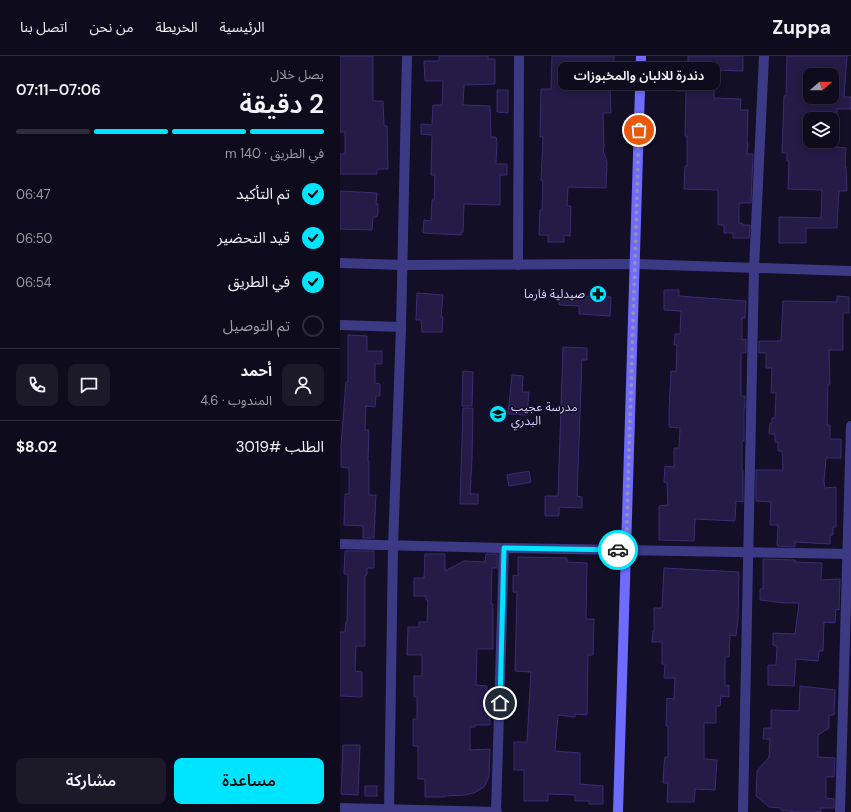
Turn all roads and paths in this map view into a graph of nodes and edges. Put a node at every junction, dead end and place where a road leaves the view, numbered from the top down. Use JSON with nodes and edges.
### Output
{"nodes":[{"id":1,"x":407,"y":56,"type":"edge"},
{"id":2,"x":519,"y":56,"type":"edge"},
{"id":3,"x":641,"y":56,"type":"edge"},
{"id":4,"x":764,"y":56,"type":"edge"},
{"id":5,"x":340,"y":263,"type":"edge"},
{"id":6,"x":635,"y":264,"type":"junction"},
{"id":7,"x":402,"y":265,"type":"junction"},
{"id":8,"x":518,"y":265,"type":"junction"},
{"id":9,"x":754,"y":268,"type":"junction"},
{"id":10,"x":851,"y":271,"type":"edge"},
{"id":11,"x":340,"y":325,"type":"edge"},
{"id":12,"x":401,"y":327,"type":"junction"},
{"id":13,"x":851,"y":426,"type":"edge"},
{"id":14,"x":340,"y":544,"type":"edge"},
{"id":15,"x":393,"y":546,"type":"junction"},
{"id":16,"x":504,"y":548,"type":"junction"},
{"id":17,"x":626,"y":550,"type":"junction"},
{"id":18,"x":749,"y":552,"type":"junction"},
{"id":19,"x":849,"y":554,"type":"edge"},
{"id":20,"x":340,"y":808,"type":"edge"},
{"id":21,"x":389,"y":811,"type":"edge"},
{"id":22,"x":497,"y":812,"type":"edge"},
{"id":23,"x":618,"y":812,"type":"edge"},
{"id":24,"x":743,"y":812,"type":"edge"},
{"id":25,"x":840,"y":812,"type":"edge"}],
"edges":[{"from":1,"to":7,"type":"street"},
{"from":2,"to":8,"type":"street"},
{"from":3,"to":6,"type":"street"},
{"from":4,"to":9,"type":"street"},
{"from":5,"to":7,"type":"street"},
{"from":6,"to":8,"type":"street"},
{"from":6,"to":9,"type":"street"},
{"from":6,"to":17,"type":"street"},
{"from":7,"to":8,"type":"street"},
{"from":7,"to":12,"type":"street"},
{"from":9,"to":10,"type":"street"},
{"from":9,"to":18,"type":"street"},
{"from":11,"to":12,"type":"street"},
{"from":12,"to":15,"type":"street"},
{"from":13,"to":19,"type":"street"},
{"from":14,"to":15,"type":"street"},
{"from":15,"to":16,"type":"street"},
{"from":15,"to":21,"type":"street"},
{"from":16,"to":17,"type":"street"},
{"from":16,"to":22,"type":"street"},
{"from":17,"to":18,"type":"street"},
{"from":17,"to":23,"type":"street"},
{"from":18,"to":19,"type":"street"},
{"from":18,"to":24,"type":"street"},
{"from":19,"to":25,"type":"street"},
{"from":20,"to":21,"type":"street"},
{"from":21,"to":22,"type":"street"}]}
